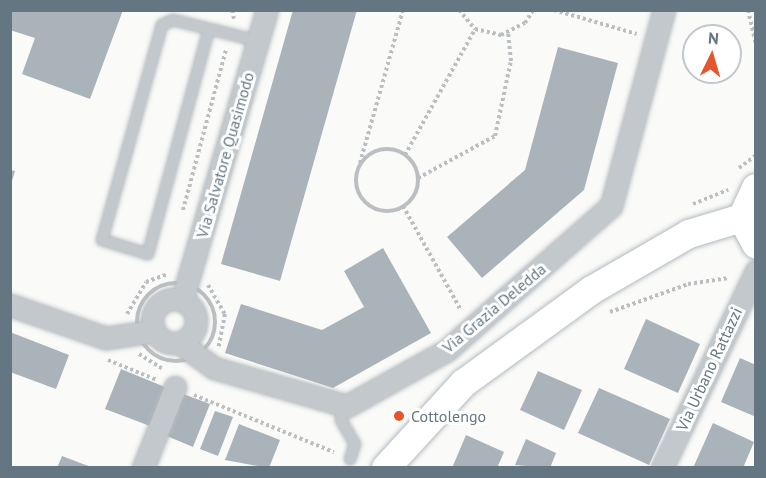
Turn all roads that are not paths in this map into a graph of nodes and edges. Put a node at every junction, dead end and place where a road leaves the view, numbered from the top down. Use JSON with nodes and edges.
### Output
{"nodes":[{"id":1,"x":267,"y":10,"type":"edge"},
{"id":2,"x":664,"y":10,"type":"edge"},
{"id":3,"x":210,"y":29,"type":"junction"},
{"id":4,"x":258,"y":41,"type":"junction"},
{"id":5,"x":756,"y":188,"type":"edge"},
{"id":6,"x":742,"y":218,"type":"junction"},
{"id":7,"x":756,"y":244,"type":"edge"},
{"id":8,"x":754,"y":273,"type":"edge"},
{"id":9,"x":182,"y":300,"type":"junction"},
{"id":10,"x":10,"y":305,"type":"edge"},
{"id":11,"x":154,"y":331,"type":"junction"},
{"id":12,"x":180,"y":343,"type":"junction"},
{"id":13,"x":175,"y":387,"type":"dead end"},
{"id":14,"x":343,"y":405,"type":"junction"},
{"id":15,"x":350,"y":459,"type":"dead end"},
{"id":16,"x":143,"y":468,"type":"edge"},
{"id":17,"x":386,"y":468,"type":"edge"},
{"id":18,"x":662,"y":468,"type":"edge"}],
"edges":[{"from":1,"to":4,"type":"street","name":"Via Salvatore Quasimodo"},
{"from":2,"to":14,"type":"street","name":"Via Grazia Deledda"},
{"from":3,"to":3,"type":"lane"},
{"from":3,"to":4,"type":"lane"},
{"from":4,"to":9,"type":"street","name":"Via Salvatore Quasimodo"},
{"from":5,"to":6,"type":"street"},
{"from":6,"to":7,"type":"street"},
{"from":6,"to":17,"type":"street"},
{"from":8,"to":18,"type":"street","name":"Via Urbano Rattazzi"},
{"from":9,"to":11,"type":"street"},
{"from":9,"to":12,"type":"street"},
{"from":10,"to":11,"type":"street"},
{"from":11,"to":12,"type":"street"},
{"from":12,"to":14,"type":"street"},
{"from":13,"to":16,"type":"street"},
{"from":14,"to":15,"type":"lane"}]}
